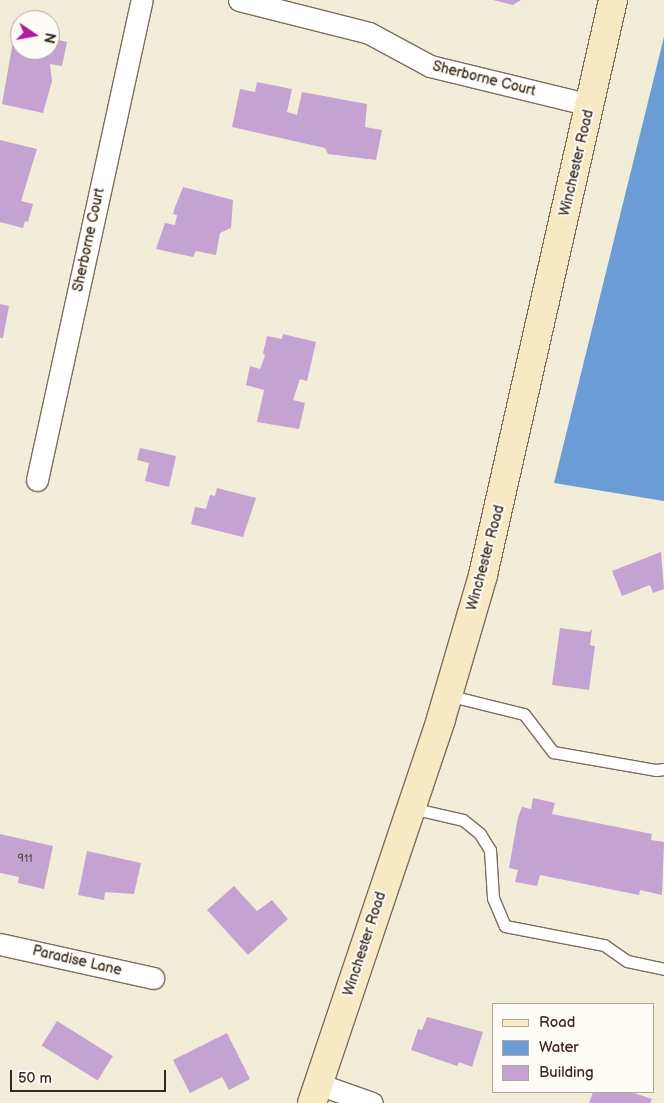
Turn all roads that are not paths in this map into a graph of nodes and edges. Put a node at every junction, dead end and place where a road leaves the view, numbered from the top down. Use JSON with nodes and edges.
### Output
{"nodes":[{"id":1,"x":142,"y":0,"type":"edge"},
{"id":2,"x":239,"y":0,"type":"edge"},
{"id":3,"x":613,"y":0,"type":"edge"},
{"id":4,"x":590,"y":105,"type":"junction"},
{"id":5,"x":37,"y":480,"type":"dead end"},
{"id":6,"x":448,"y":695,"type":"junction"},
{"id":7,"x":664,"y":769,"type":"edge"},
{"id":8,"x":411,"y":808,"type":"junction"},
{"id":9,"x":0,"y":944,"type":"edge"},
{"id":10,"x":664,"y":969,"type":"edge"},
{"id":11,"x":153,"y":978,"type":"dead end"},
{"id":12,"x":315,"y":1094,"type":"edge"},
{"id":13,"x":372,"y":1103,"type":"edge"}],
"edges":[{"from":1,"to":5,"type":"street","name":"Sherborne Court"},
{"from":2,"to":4,"type":"street","name":"Sherborne Court"},
{"from":3,"to":4,"type":"main road","name":"Winchester Road"},
{"from":4,"to":6,"type":"main road","name":"Winchester Road"},
{"from":6,"to":7,"type":"lane"},
{"from":6,"to":8,"type":"main road","name":"Winchester Road"},
{"from":8,"to":10,"type":"lane"},
{"from":8,"to":12,"type":"main road","name":"Winchester Road"},
{"from":9,"to":11,"type":"street","name":"Paradise Lane"},
{"from":12,"to":13,"type":"street"}]}
